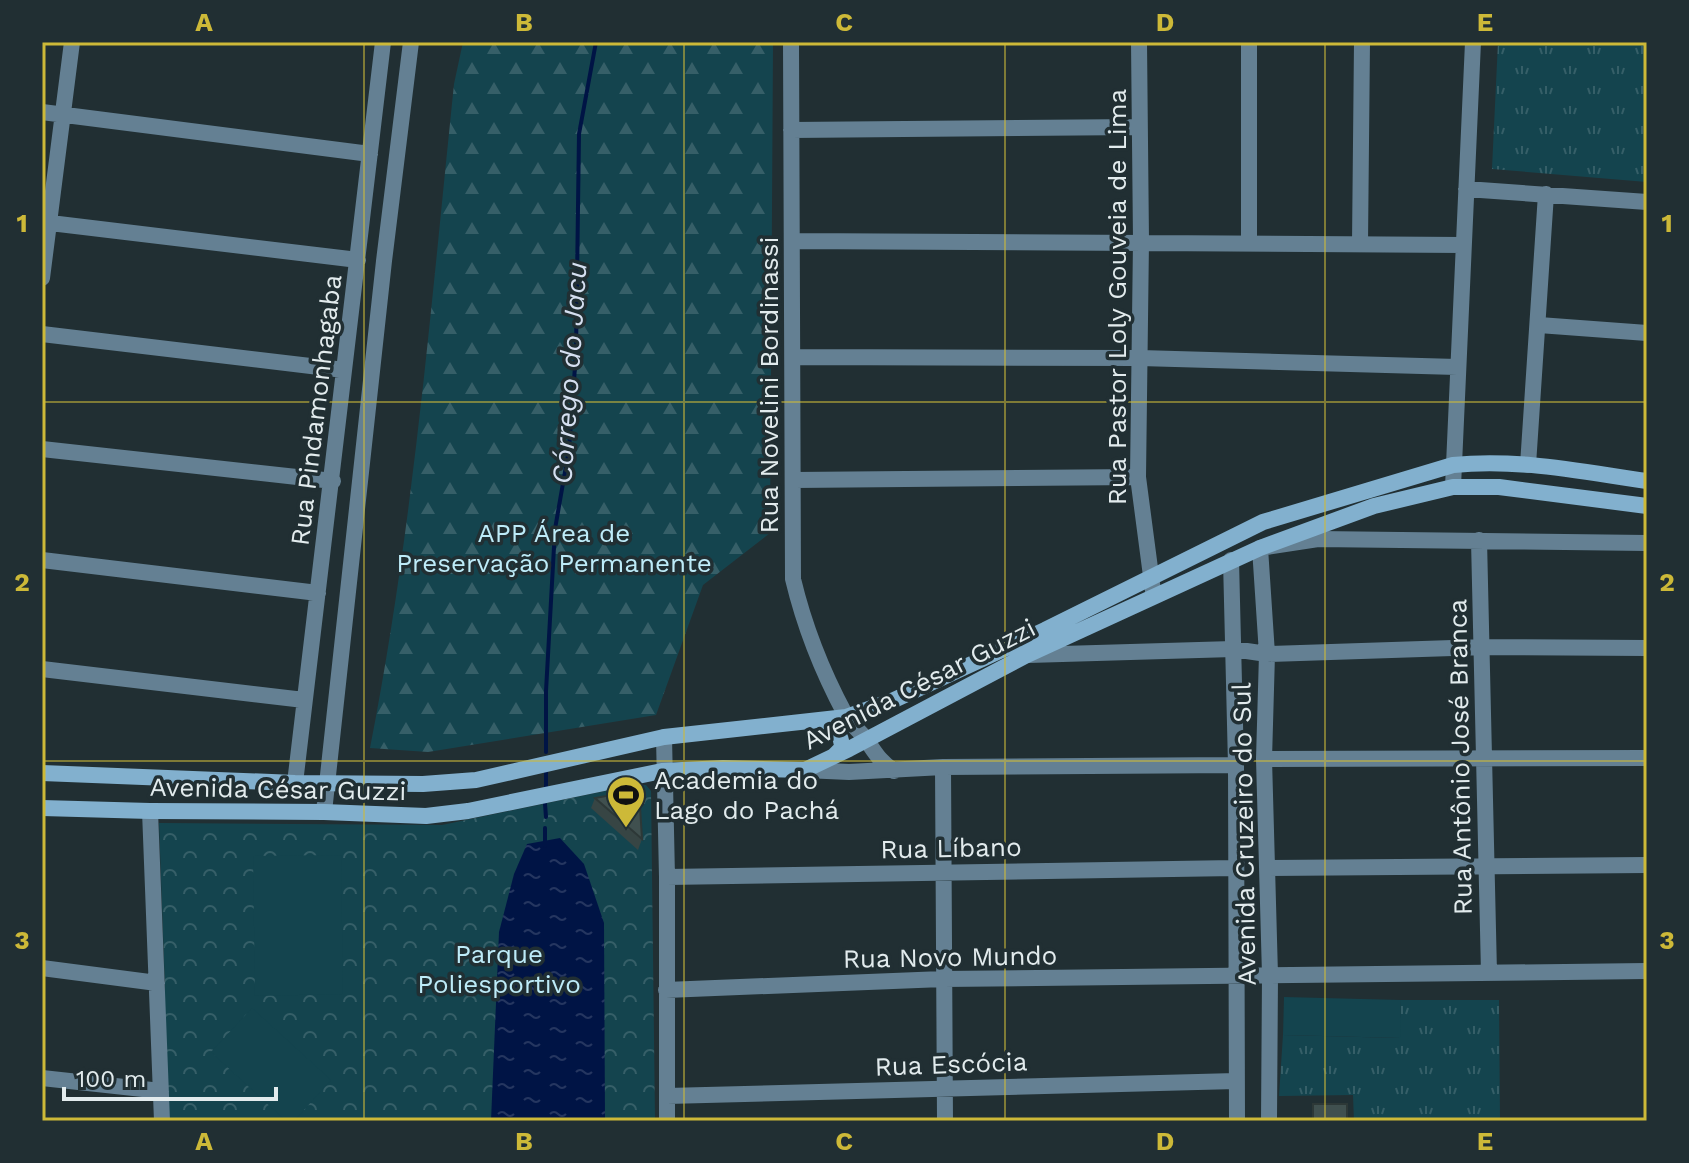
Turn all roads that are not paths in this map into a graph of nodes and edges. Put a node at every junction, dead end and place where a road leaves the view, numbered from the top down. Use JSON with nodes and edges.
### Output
{"nodes":[{"id":1,"x":72,"y":42,"type":"edge"},
{"id":2,"x":383,"y":42,"type":"edge"},
{"id":3,"x":411,"y":42,"type":"edge"},
{"id":4,"x":791,"y":42,"type":"edge"},
{"id":5,"x":1139,"y":42,"type":"edge"},
{"id":6,"x":1249,"y":42,"type":"edge"},
{"id":7,"x":1362,"y":42,"type":"edge"},
{"id":8,"x":1473,"y":42,"type":"edge"},
{"id":9,"x":42,"y":112,"type":"edge"},
{"id":10,"x":62,"y":115,"type":"junction"},
{"id":11,"x":1139,"y":127,"type":"junction"},
{"id":12,"x":791,"y":130,"type":"junction"},
{"id":13,"x":370,"y":154,"type":"junction"},
{"id":14,"x":1466,"y":189,"type":"junction"},
{"id":15,"x":1546,"y":194,"type":"junction"},
{"id":16,"x":1647,"y":202,"type":"edge"},
{"id":17,"x":45,"y":222,"type":"edge"},
{"id":18,"x":793,"y":241,"type":"junction"},
{"id":19,"x":1141,"y":241,"type":"junction"},
{"id":20,"x":1249,"y":243,"type":"junction"},
{"id":21,"x":1360,"y":243,"type":"junction"},
{"id":22,"x":1463,"y":245,"type":"junction"},
{"id":23,"x":358,"y":260,"type":"junction"},
{"id":24,"x":42,"y":278,"type":"edge"},
{"id":25,"x":1539,"y":325,"type":"junction"},
{"id":26,"x":1647,"y":333,"type":"edge"},
{"id":27,"x":42,"y":334,"type":"edge"},
{"id":28,"x":794,"y":357,"type":"junction"},
{"id":29,"x":1140,"y":358,"type":"junction"},
{"id":30,"x":1457,"y":367,"type":"junction"},
{"id":31,"x":344,"y":370,"type":"junction"},
{"id":32,"x":42,"y":449,"type":"edge"},
{"id":33,"x":1453,"y":465,"type":"junction"},
{"id":34,"x":1528,"y":465,"type":"junction"},
{"id":35,"x":1138,"y":477,"type":"junction"},
{"id":36,"x":794,"y":480,"type":"junction"},
{"id":37,"x":333,"y":481,"type":"junction"},
{"id":38,"x":1647,"y":481,"type":"edge"},
{"id":39,"x":1453,"y":487,"type":"junction"},
{"id":40,"x":1647,"y":506,"type":"edge"},
{"id":41,"x":1479,"y":540,"type":"junction"},
{"id":42,"x":1647,"y":543,"type":"edge"},
{"id":43,"x":1260,"y":548,"type":"junction"},
{"id":44,"x":42,"y":560,"type":"edge"},
{"id":45,"x":1231,"y":560,"type":"junction"},
{"id":46,"x":1149,"y":578,"type":"junction"},
{"id":47,"x":318,"y":593,"type":"junction"},
{"id":48,"x":1154,"y":598,"type":"junction"},
{"id":49,"x":1483,"y":647,"type":"junction"},
{"id":50,"x":1647,"y":648,"type":"edge"},
{"id":51,"x":1233,"y":649,"type":"junction"},
{"id":52,"x":1267,"y":654,"type":"junction"},
{"id":53,"x":1027,"y":655,"type":"junction"},
{"id":54,"x":42,"y":669,"type":"edge"},
{"id":55,"x":304,"y":700,"type":"junction"},
{"id":56,"x":846,"y":717,"type":"junction"},
{"id":57,"x":823,"y":722,"type":"junction"},
{"id":58,"x":664,"y":737,"type":"junction"},
{"id":59,"x":866,"y":739,"type":"junction"},
{"id":60,"x":834,"y":756,"type":"junction"},
{"id":61,"x":1647,"y":758,"type":"edge"},
{"id":62,"x":1264,"y":759,"type":"junction"},
{"id":63,"x":1485,"y":759,"type":"junction"},
{"id":64,"x":1236,"y":765,"type":"junction"},
{"id":65,"x":943,"y":767,"type":"junction"},
{"id":66,"x":805,"y":770,"type":"junction"},
{"id":67,"x":662,"y":771,"type":"junction"},
{"id":68,"x":894,"y":771,"type":"junction"},
{"id":69,"x":42,"y":773,"type":"edge"},
{"id":70,"x":295,"y":783,"type":"junction"},
{"id":71,"x":327,"y":783,"type":"junction"},
{"id":72,"x":42,"y":808,"type":"edge"},
{"id":73,"x":150,"y":811,"type":"junction"},
{"id":74,"x":324,"y":812,"type":"junction"},
{"id":75,"x":1647,"y":865,"type":"edge"},
{"id":76,"x":1487,"y":866,"type":"junction"},
{"id":77,"x":1235,"y":868,"type":"junction"},
{"id":78,"x":1269,"y":868,"type":"junction"},
{"id":79,"x":942,"y":872,"type":"junction"},
{"id":80,"x":667,"y":877,"type":"junction"},
{"id":81,"x":42,"y":968,"type":"edge"},
{"id":82,"x":1647,"y":971,"type":"edge"},
{"id":83,"x":1489,"y":973,"type":"junction"},
{"id":84,"x":1236,"y":975,"type":"junction"},
{"id":85,"x":1270,"y":975,"type":"junction"},
{"id":86,"x":943,"y":979,"type":"junction"},
{"id":87,"x":157,"y":983,"type":"junction"},
{"id":88,"x":666,"y":990,"type":"junction"},
{"id":89,"x":42,"y":1078,"type":"edge"},
{"id":90,"x":1236,"y":1081,"type":"junction"},
{"id":91,"x":945,"y":1088,"type":"junction"},
{"id":92,"x":161,"y":1091,"type":"junction"},
{"id":93,"x":667,"y":1096,"type":"junction"},
{"id":94,"x":162,"y":1121,"type":"edge"},
{"id":95,"x":667,"y":1121,"type":"edge"},
{"id":96,"x":945,"y":1121,"type":"edge"},
{"id":97,"x":1237,"y":1121,"type":"edge"},
{"id":98,"x":1269,"y":1121,"type":"edge"}],
"edges":[{"from":1,"to":10,"type":"street"},
{"from":2,"to":13,"type":"street","name":"Rua Pindamonhagaba"},
{"from":3,"to":71,"type":"street"},
{"from":4,"to":12,"type":"street","name":"Rua Novelini Bordinassi"},
{"from":5,"to":11,"type":"street","name":"Rua Pastor Loly Gouveia de Lima"},
{"from":6,"to":20,"type":"street"},
{"from":7,"to":21,"type":"street"},
{"from":8,"to":14,"type":"street"},
{"from":9,"to":10,"type":"street"},
{"from":10,"to":13,"type":"street"},
{"from":10,"to":17,"type":"street"},
{"from":11,"to":12,"type":"street"},
{"from":11,"to":19,"type":"street","name":"Rua Pastor Loly Gouveia de Lima"},
{"from":12,"to":18,"type":"street","name":"Rua Novelini Bordinassi"},
{"from":13,"to":23,"type":"street","name":"Rua Pindamonhagaba"},
{"from":14,"to":15,"type":"street"},
{"from":14,"to":22,"type":"street"},
{"from":15,"to":16,"type":"street"},
{"from":15,"to":25,"type":"street"},
{"from":17,"to":23,"type":"street"},
{"from":17,"to":24,"type":"street"},
{"from":18,"to":19,"type":"street"},
{"from":18,"to":28,"type":"street","name":"Rua Novelini Bordinassi"},
{"from":19,"to":20,"type":"street"},
{"from":19,"to":29,"type":"street","name":"Rua Pastor Loly Gouveia de Lima"},
{"from":20,"to":21,"type":"street"},
{"from":21,"to":22,"type":"street"},
{"from":22,"to":30,"type":"street"},
{"from":23,"to":31,"type":"street","name":"Rua Pindamonhagaba"},
{"from":25,"to":26,"type":"street"},
{"from":25,"to":34,"type":"street"},
{"from":27,"to":31,"type":"street"},
{"from":28,"to":29,"type":"street"},
{"from":28,"to":36,"type":"street","name":"Rua Novelini Bordinassi"},
{"from":29,"to":30,"type":"street"},
{"from":29,"to":35,"type":"street","name":"Rua Pastor Loly Gouveia de Lima"},
{"from":30,"to":33,"type":"street"},
{"from":31,"to":37,"type":"street","name":"Rua Pindamonhagaba"},
{"from":32,"to":37,"type":"street"},
{"from":33,"to":34,"type":"street","name":"Avenida César Guzzi"},
{"from":33,"to":39,"type":"street"},
{"from":33,"to":46,"type":"street","name":"Avenida César Guzzi"},
{"from":34,"to":38,"type":"street","name":"Avenida César Guzzi"},
{"from":35,"to":36,"type":"street"},
{"from":35,"to":46,"type":"street","name":"Rua Pastor Loly Gouveia de Lima"},
{"from":36,"to":56,"type":"street","name":"Rua Novelini Bordinassi"},
{"from":37,"to":47,"type":"street","name":"Rua Pindamonhagaba"},
{"from":39,"to":40,"type":"street","name":"Avenida César Guzzi"},
{"from":39,"to":43,"type":"street","name":"Avenida César Guzzi"},
{"from":41,"to":42,"type":"street"},
{"from":41,"to":43,"type":"street"},
{"from":41,"to":49,"type":"street","name":"Rua Antônio José Branca"},
{"from":43,"to":45,"type":"street","name":"Avenida César Guzzi"},
{"from":43,"to":52,"type":"street","name":"Avenida Cruzeiro do Sul"},
{"from":44,"to":47,"type":"street"},
{"from":45,"to":48,"type":"street","name":"Avenida César Guzzi"},
{"from":45,"to":51,"type":"street","name":"Avenida Cruzeiro do Sul"},
{"from":46,"to":48,"type":"street","name":"Rua Pastor Loly Gouveia de Lima"},
{"from":46,"to":56,"type":"street","name":"Avenida César Guzzi"},
{"from":47,"to":55,"type":"street","name":"Rua Pindamonhagaba"},
{"from":48,"to":53,"type":"street","name":"Avenida César Guzzi"},
{"from":49,"to":50,"type":"street"},
{"from":49,"to":52,"type":"street"},
{"from":49,"to":63,"type":"street","name":"Rua Antônio José Branca"},
{"from":51,"to":52,"type":"street"},
{"from":51,"to":53,"type":"street"},
{"from":51,"to":64,"type":"street","name":"Avenida Cruzeiro do Sul"},
{"from":52,"to":62,"type":"street","name":"Avenida Cruzeiro do Sul"},
{"from":53,"to":59,"type":"street","name":"Avenida César Guzzi"},
{"from":54,"to":55,"type":"street"},
{"from":55,"to":70,"type":"street","name":"Rua Pindamonhagaba"},
{"from":56,"to":57,"type":"street","name":"Avenida César Guzzi"},
{"from":56,"to":59,"type":"street","name":"Rua Novelini Bordinassi"},
{"from":57,"to":58,"type":"street","name":"Avenida César Guzzi"},
{"from":57,"to":60,"type":"street"},
{"from":58,"to":67,"type":"street"},
{"from":58,"to":71,"type":"street","name":"Avenida César Guzzi"},
{"from":59,"to":60,"type":"street","name":"Avenida César Guzzi"},
{"from":59,"to":68,"type":"street","name":"Rua Novelini Bordinassi"},
{"from":60,"to":66,"type":"street","name":"Avenida César Guzzi"},
{"from":61,"to":63,"type":"street"},
{"from":62,"to":63,"type":"street"},
{"from":62,"to":78,"type":"street","name":"Avenida Cruzeiro do Sul"},
{"from":63,"to":76,"type":"street","name":"Rua Antônio José Branca"},
{"from":64,"to":65,"type":"street"},
{"from":64,"to":77,"type":"street","name":"Avenida Cruzeiro do Sul"},
{"from":65,"to":68,"type":"street"},
{"from":65,"to":79,"type":"street"},
{"from":66,"to":67,"type":"street","name":"Avenida César Guzzi"},
{"from":66,"to":68,"type":"street"},
{"from":67,"to":74,"type":"street","name":"Avenida César Guzzi"},
{"from":67,"to":80,"type":"street"},
{"from":69,"to":70,"type":"street","name":"Avenida César Guzzi"},
{"from":70,"to":71,"type":"street","name":"Avenida César Guzzi"},
{"from":71,"to":74,"type":"street"},
{"from":72,"to":73,"type":"street","name":"Avenida César Guzzi"},
{"from":73,"to":74,"type":"street","name":"Avenida César Guzzi"},
{"from":73,"to":87,"type":"street"},
{"from":75,"to":76,"type":"street"},
{"from":76,"to":78,"type":"street"},
{"from":76,"to":83,"type":"street","name":"Rua Antônio José Branca"},
{"from":77,"to":79,"type":"street","name":"Rua Líbano"},
{"from":77,"to":84,"type":"street","name":"Avenida Cruzeiro do Sul"},
{"from":78,"to":85,"type":"street","name":"Avenida Cruzeiro do Sul"},
{"from":79,"to":80,"type":"street","name":"Rua Líbano"},
{"from":79,"to":86,"type":"street"},
{"from":80,"to":88,"type":"street"},
{"from":81,"to":87,"type":"street"},
{"from":82,"to":83,"type":"street","name":"Rua Novo Mundo"},
{"from":83,"to":85,"type":"street","name":"Rua Novo Mundo"},
{"from":84,"to":85,"type":"street","name":"Rua Novo Mundo"},
{"from":84,"to":86,"type":"street","name":"Rua Novo Mundo"},
{"from":84,"to":90,"type":"street","name":"Avenida Cruzeiro do Sul"},
{"from":85,"to":98,"type":"street","name":"Avenida Cruzeiro do Sul"},
{"from":86,"to":88,"type":"street","name":"Rua Novo Mundo"},
{"from":86,"to":91,"type":"street"},
{"from":87,"to":92,"type":"street"},
{"from":88,"to":93,"type":"street"},
{"from":89,"to":92,"type":"street"},
{"from":90,"to":91,"type":"street","name":"Rua Escócia"},
{"from":90,"to":97,"type":"street","name":"Avenida Cruzeiro do Sul"},
{"from":91,"to":93,"type":"street","name":"Rua Escócia"},
{"from":91,"to":96,"type":"street"},
{"from":92,"to":94,"type":"street"},
{"from":93,"to":95,"type":"street"}]}
